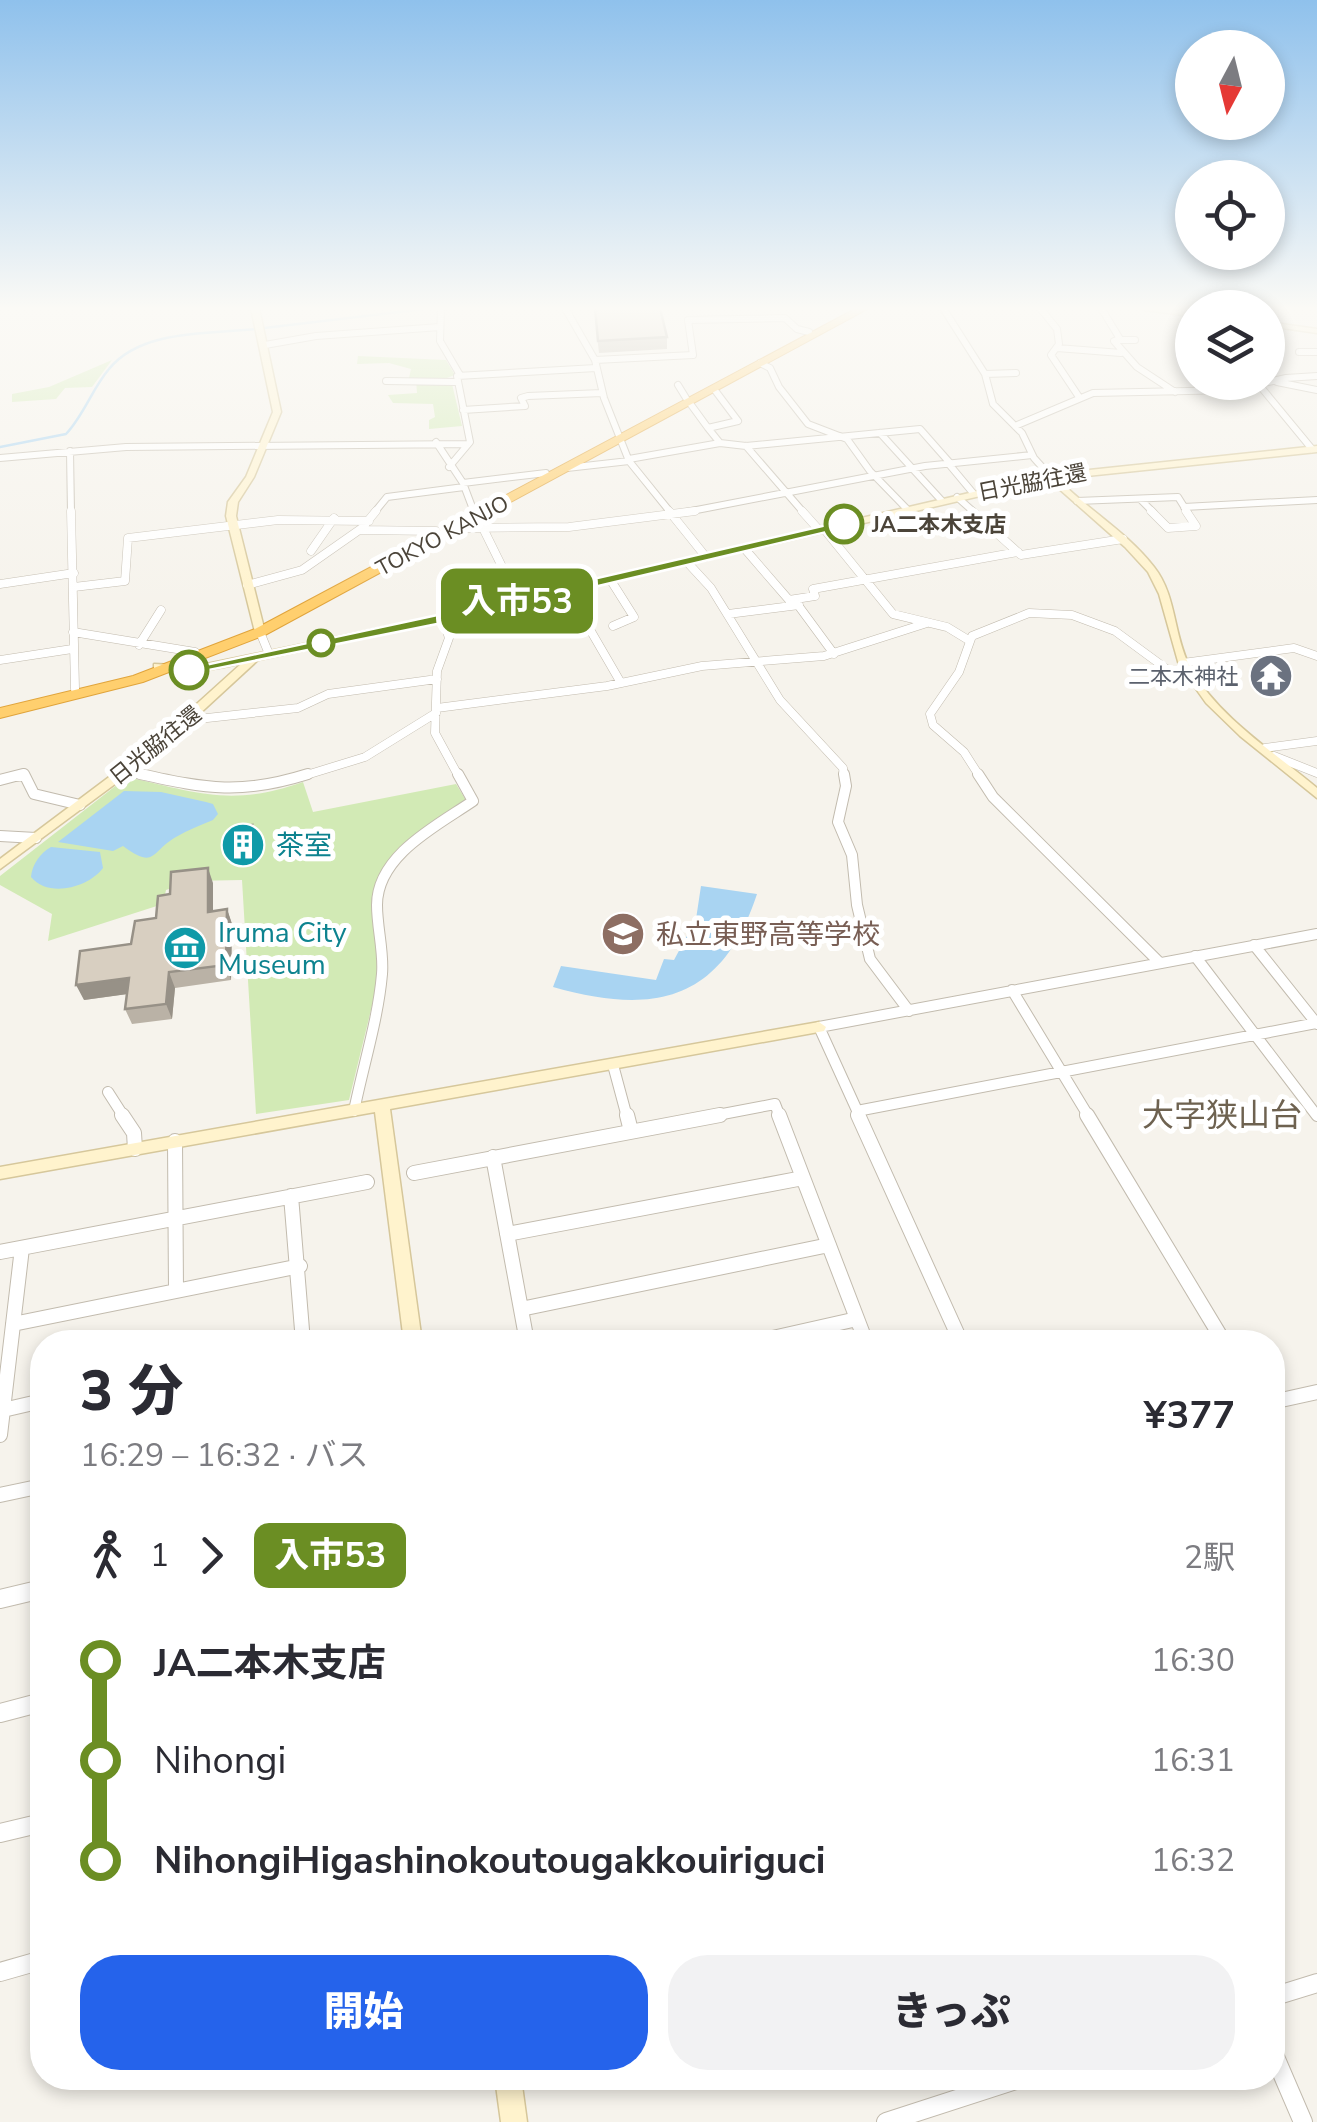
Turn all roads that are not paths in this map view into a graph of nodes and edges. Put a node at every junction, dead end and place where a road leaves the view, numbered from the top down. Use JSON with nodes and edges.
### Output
{"nodes":[{"id":1,"x":276,"y":407,"type":"edge"},
{"id":2,"x":510,"y":407,"type":"edge"},
{"id":3,"x":607,"y":407,"type":"edge"},
{"id":4,"x":675,"y":407,"type":"edge"},
{"id":5,"x":693,"y":407,"type":"edge"},
{"id":6,"x":727,"y":407,"type":"edge"},
{"id":7,"x":796,"y":407,"type":"edge"},
{"id":8,"x":996,"y":407,"type":"edge"},
{"id":9,"x":1065,"y":407,"type":"edge"},
{"id":10,"x":1278,"y":407,"type":"edge"},
{"id":11,"x":462,"y":410,"type":"joint"},
{"id":12,"x":1015,"y":426,"type":"junction"},
{"id":13,"x":708,"y":428,"type":"junction"},
{"id":14,"x":880,"y":433,"type":"junction"},
{"id":15,"x":842,"y":436,"type":"junction"},
{"id":16,"x":618,"y":437,"type":"junction"},
{"id":17,"x":436,"y":442,"type":"junction"},
{"id":18,"x":720,"y":442,"type":"junction"},
{"id":19,"x":468,"y":444,"type":"junction"},
{"id":20,"x":262,"y":445,"type":"junction"},
{"id":21,"x":746,"y":446,"type":"junction"},
{"id":22,"x":1314,"y":449,"type":"edge"},
{"id":23,"x":70,"y":451,"type":"junction"},
{"id":24,"x":1032,"y":455,"type":"junction"},
{"id":25,"x":0,"y":458,"type":"edge"},
{"id":26,"x":629,"y":460,"type":"junction"},
{"id":27,"x":949,"y":463,"type":"junction"},
{"id":28,"x":449,"y":466,"type":"junction"},
{"id":29,"x":567,"y":468,"type":"junction"},
{"id":30,"x":912,"y":468,"type":"junction"},
{"id":31,"x":546,"y":473,"type":"junction"},
{"id":32,"x":876,"y":476,"type":"junction"},
{"id":33,"x":1050,"y":477,"type":"junction"},
{"id":34,"x":464,"y":485,"type":"junction"},
{"id":35,"x":974,"y":493,"type":"junction"},
{"id":36,"x":788,"y":494,"type":"junction"},
{"id":37,"x":957,"y":497,"type":"junction"},
{"id":38,"x":1140,"y":498,"type":"junction"},
{"id":39,"x":942,"y":500,"type":"junction"},
{"id":40,"x":1077,"y":500,"type":"junction"},
{"id":41,"x":1317,"y":500,"type":"edge"},
{"id":42,"x":1184,"y":506,"type":"junction"},
{"id":43,"x":907,"y":509,"type":"junction"},
{"id":44,"x":668,"y":513,"type":"junction"},
{"id":45,"x":476,"y":514,"type":"junction"},
{"id":46,"x":334,"y":518,"type":"junction"},
{"id":47,"x":369,"y":521,"type":"junction"},
{"id":48,"x":232,"y":522,"type":"junction"},
{"id":49,"x":455,"y":528,"type":"junction"},
{"id":50,"x":360,"y":530,"type":"junction"},
{"id":51,"x":487,"y":530,"type":"junction"},
{"id":52,"x":821,"y":530,"type":"junction"},
{"id":53,"x":436,"y":531,"type":"junction"},
{"id":54,"x":322,"y":534,"type":"junction"},
{"id":55,"x":351,"y":537,"type":"junction"},
{"id":56,"x":1123,"y":539,"type":"junction"},
{"id":57,"x":744,"y":548,"type":"junction"},
{"id":58,"x":311,"y":550,"type":"dead end"},
{"id":59,"x":1018,"y":552,"type":"junction"},
{"id":60,"x":706,"y":557,"type":"junction"},
{"id":61,"x":687,"y":562,"type":"junction"},
{"id":62,"x":74,"y":573,"type":"junction"},
{"id":63,"x":867,"y":579,"type":"junction"},
{"id":64,"x":610,"y":580,"type":"junction"},
{"id":65,"x":0,"y":584,"type":"edge"},
{"id":66,"x":247,"y":585,"type":"junction"},
{"id":67,"x":74,"y":588,"type":"junction"},
{"id":68,"x":567,"y":590,"type":"junction"},
{"id":69,"x":519,"y":600,"type":"junction"},
{"id":70,"x":796,"y":602,"type":"junction"},
{"id":71,"x":160,"y":610,"type":"dead end"},
{"id":72,"x":728,"y":614,"type":"junction"},
{"id":73,"x":442,"y":618,"type":"junction"},
{"id":74,"x":928,"y":622,"type":"junction"},
{"id":75,"x":612,"y":626,"type":"dead end"},
{"id":76,"x":258,"y":628,"type":"junction"},
{"id":77,"x":73,"y":632,"type":"junction"},
{"id":78,"x":970,"y":641,"type":"junction"},
{"id":79,"x":139,"y":645,"type":"junction"},
{"id":80,"x":72,"y":649,"type":"junction"},
{"id":81,"x":195,"y":652,"type":"junction"},
{"id":82,"x":834,"y":654,"type":"junction"},
{"id":83,"x":262,"y":655,"type":"junction"},
{"id":84,"x":1317,"y":656,"type":"edge"},
{"id":85,"x":0,"y":660,"type":"edge"},
{"id":86,"x":756,"y":662,"type":"junction"},
{"id":87,"x":1184,"y":663,"type":"junction"},
{"id":88,"x":164,"y":668,"type":"junction"},
{"id":89,"x":1190,"y":675,"type":"junction"},
{"id":90,"x":437,"y":679,"type":"junction"},
{"id":91,"x":622,"y":683,"type":"junction"},
{"id":92,"x":75,"y":689,"type":"junction"},
{"id":93,"x":0,"y":710,"type":"edge"},
{"id":94,"x":436,"y":711,"type":"junction"},
{"id":95,"x":188,"y":720,"type":"junction"},
{"id":96,"x":1317,"y":742,"type":"edge"},
{"id":97,"x":1269,"y":752,"type":"junction"},
{"id":98,"x":126,"y":771,"type":"junction"},
{"id":99,"x":1317,"y":773,"type":"edge"},
{"id":100,"x":0,"y":780,"type":"edge"},
{"id":101,"x":1317,"y":794,"type":"edge"},
{"id":102,"x":80,"y":805,"type":"junction"},
{"id":103,"x":0,"y":836,"type":"edge"},
{"id":104,"x":36,"y":838,"type":"junction"},
{"id":105,"x":0,"y":866,"type":"edge"},
{"id":106,"x":1317,"y":934,"type":"edge"},
{"id":107,"x":1254,"y":945,"type":"junction"},
{"id":108,"x":1194,"y":956,"type":"junction"},
{"id":109,"x":1160,"y":962,"type":"junction"},
{"id":110,"x":1012,"y":990,"type":"junction"},
{"id":111,"x":908,"y":1011,"type":"junction"},
{"id":112,"x":1317,"y":1024,"type":"edge"},
{"id":113,"x":819,"y":1027,"type":"junction"},
{"id":114,"x":1256,"y":1035,"type":"junction"},
{"id":115,"x":613,"y":1065,"type":"junction"},
{"id":116,"x":1061,"y":1072,"type":"junction"},
{"id":117,"x":108,"y":1092,"type":"dead end"},
{"id":118,"x":382,"y":1108,"type":"junction"},
{"id":119,"x":857,"y":1111,"type":"junction"},
{"id":120,"x":354,"y":1112,"type":"junction"},
{"id":121,"x":1317,"y":1116,"type":"edge"},
{"id":122,"x":631,"y":1131,"type":"junction"},
{"id":123,"x":175,"y":1141,"type":"junction"},
{"id":124,"x":135,"y":1149,"type":"junction"},
{"id":125,"x":492,"y":1157,"type":"junction"},
{"id":126,"x":0,"y":1173,"type":"edge"},
{"id":127,"x":414,"y":1174,"type":"dead end"},
{"id":128,"x":803,"y":1178,"type":"junction"},
{"id":129,"x":368,"y":1182,"type":"dead end"},
{"id":130,"x":292,"y":1196,"type":"junction"},
{"id":131,"x":176,"y":1218,"type":"junction"},
{"id":132,"x":507,"y":1234,"type":"junction"},
{"id":133,"x":829,"y":1245,"type":"junction"},
{"id":134,"x":22,"y":1248,"type":"junction"},
{"id":135,"x":0,"y":1252,"type":"edge"},
{"id":136,"x":300,"y":1266,"type":"junction"},
{"id":137,"x":176,"y":1291,"type":"junction"},
{"id":138,"x":521,"y":1309,"type":"junction"},
{"id":139,"x":857,"y":1319,"type":"junction"},
{"id":140,"x":13,"y":1324,"type":"junction"},
{"id":141,"x":302,"y":1330,"type":"edge"},
{"id":142,"x":411,"y":1330,"type":"edge"},
{"id":143,"x":525,"y":1330,"type":"edge"},
{"id":144,"x":808,"y":1330,"type":"edge"},
{"id":145,"x":861,"y":1330,"type":"edge"},
{"id":146,"x":956,"y":1330,"type":"edge"},
{"id":147,"x":1217,"y":1330,"type":"edge"},
{"id":148,"x":1317,"y":1392,"type":"edge"},
{"id":149,"x":1285,"y":1399,"type":"edge"},
{"id":150,"x":30,"y":1404,"type":"edge"},
{"id":151,"x":3,"y":1410,"type":"junction"},
{"id":152,"x":0,"y":1435,"type":"edge"},
{"id":153,"x":30,"y":1489,"type":"edge"},
{"id":154,"x":0,"y":1495,"type":"edge"},
{"id":155,"x":30,"y":1592,"type":"edge"},
{"id":156,"x":0,"y":1599,"type":"edge"},
{"id":157,"x":30,"y":1705,"type":"edge"},
{"id":158,"x":0,"y":1713,"type":"edge"},
{"id":159,"x":30,"y":1825,"type":"edge"},
{"id":160,"x":0,"y":1833,"type":"edge"},
{"id":161,"x":30,"y":1963,"type":"edge"},
{"id":162,"x":0,"y":1972,"type":"edge"},
{"id":163,"x":1317,"y":1983,"type":"edge"},
{"id":164,"x":1285,"y":1992,"type":"edge"},
{"id":165,"x":1285,"y":2080,"type":"edge"},
{"id":166,"x":510,"y":2090,"type":"edge"},
{"id":167,"x":985,"y":2090,"type":"edge"},
{"id":168,"x":514,"y":2122,"type":"edge"},
{"id":169,"x":886,"y":2122,"type":"edge"},
{"id":170,"x":1303,"y":2122,"type":"edge"}],
"edges":[{"from":1,"to":20,"type":"street"},
{"from":2,"to":11,"type":"street"},
{"from":3,"to":16,"type":"street"},
{"from":4,"to":16,"type":"highway","name":"TOKYO KANJO"},
{"from":5,"to":13,"type":"street"},
{"from":6,"to":13,"type":"street"},
{"from":7,"to":15,"type":"street"},
{"from":8,"to":12,"type":"street"},
{"from":9,"to":12,"type":"street"},
{"from":10,"to":22,"type":"street"},
{"from":11,"to":19,"type":"street"},
{"from":12,"to":24,"type":"street"},
{"from":13,"to":18,"type":"street"},
{"from":14,"to":15,"type":"street"},
{"from":14,"to":27,"type":"street"},
{"from":14,"to":30,"type":"street"},
{"from":15,"to":21,"type":"street"},
{"from":15,"to":32,"type":"street"},
{"from":16,"to":26,"type":"street"},
{"from":16,"to":29,"type":"highway","name":"TOKYO KANJO"},
{"from":16,"to":31,"type":"highway","name":"TOKYO KANJO"},
{"from":17,"to":19,"type":"street"},
{"from":17,"to":20,"type":"street"},
{"from":17,"to":28,"type":"street"},
{"from":18,"to":21,"type":"street"},
{"from":18,"to":26,"type":"street"},
{"from":19,"to":28,"type":"street"},
{"from":20,"to":23,"type":"street"},
{"from":20,"to":48,"type":"street"},
{"from":21,"to":36,"type":"street"},
{"from":22,"to":33,"type":"street","name":"日光脇往還"},
{"from":23,"to":25,"type":"street"},
{"from":23,"to":62,"type":"street"},
{"from":24,"to":27,"type":"street"},
{"from":24,"to":33,"type":"street"},
{"from":26,"to":29,"type":"street"},
{"from":26,"to":44,"type":"street"},
{"from":27,"to":30,"type":"street"},
{"from":27,"to":35,"type":"street"},
{"from":28,"to":34,"type":"street"},
{"from":29,"to":45,"type":"highway","name":"TOKYO KANJO"},
{"from":30,"to":32,"type":"street"},
{"from":30,"to":39,"type":"street"},
{"from":31,"to":34,"type":"street"},
{"from":31,"to":45,"type":"highway","name":"TOKYO KANJO"},
{"from":32,"to":36,"type":"street"},
{"from":32,"to":43,"type":"street"},
{"from":33,"to":35,"type":"street","name":"日光脇往還"},
{"from":33,"to":40,"type":"street"},
{"from":34,"to":45,"type":"street"},
{"from":34,"to":47,"type":"street"},
{"from":35,"to":37,"type":"street","name":"日光脇往還"},
{"from":36,"to":44,"type":"street"},
{"from":36,"to":52,"type":"street"},
{"from":37,"to":39,"type":"street","name":"日光脇往還"},
{"from":37,"to":59,"type":"street"},
{"from":38,"to":40,"type":"street"},
{"from":38,"to":42,"type":"street"},
{"from":38,"to":42,"type":"street"},
{"from":39,"to":43,"type":"street","name":"日光脇往還"},
{"from":40,"to":56,"type":"street"},
{"from":41,"to":42,"type":"street"},
{"from":43,"to":52,"type":"street","name":"日光脇往還"},
{"from":44,"to":51,"type":"street"},
{"from":44,"to":60,"type":"street"},
{"from":45,"to":49,"type":"highway","name":"TOKYO KANJO"},
{"from":45,"to":51,"type":"street"},
{"from":45,"to":53,"type":"highway","name":"TOKYO KANJO"},
{"from":46,"to":47,"type":"street"},
{"from":46,"to":48,"type":"street"},
{"from":46,"to":54,"type":"street"},
{"from":47,"to":50,"type":"street"},
{"from":48,"to":66,"type":"street"},
{"from":48,"to":67,"type":"street"},
{"from":49,"to":51,"type":"street"},
{"from":49,"to":76,"type":"highway","name":"TOKYO KANJO"},
{"from":50,"to":53,"type":"street"},
{"from":50,"to":55,"type":"street"},
{"from":51,"to":69,"type":"street"},
{"from":52,"to":57,"type":"street","name":"日光脇往還"},
{"from":52,"to":63,"type":"street"},
{"from":53,"to":76,"type":"highway","name":"TOKYO KANJO"},
{"from":54,"to":55,"type":"street"},
{"from":54,"to":58,"type":"street"},
{"from":55,"to":66,"type":"street"},
{"from":56,"to":59,"type":"street"},
{"from":56,"to":87,"type":"street"},
{"from":57,"to":60,"type":"street","name":"日光脇往還"},
{"from":57,"to":70,"type":"street"},
{"from":59,"to":63,"type":"street"},
{"from":60,"to":61,"type":"street","name":"日光脇往還"},
{"from":61,"to":64,"type":"street","name":"日光脇往還"},
{"from":61,"to":72,"type":"street"},
{"from":62,"to":65,"type":"street"},
{"from":62,"to":67,"type":"street"},
{"from":63,"to":70,"type":"street"},
{"from":63,"to":74,"type":"street"},
{"from":64,"to":68,"type":"street","name":"日光脇往還"},
{"from":64,"to":75,"type":"street"},
{"from":66,"to":76,"type":"street"},
{"from":67,"to":77,"type":"street"},
{"from":68,"to":69,"type":"street","name":"日光脇往還"},
{"from":68,"to":91,"type":"street"},
{"from":69,"to":73,"type":"street","name":"日光脇往還"},
{"from":70,"to":72,"type":"street"},
{"from":70,"to":82,"type":"street"},
{"from":71,"to":79,"type":"street"},
{"from":72,"to":86,"type":"street"},
{"from":73,"to":83,"type":"street","name":"日光脇往還"},
{"from":73,"to":90,"type":"street"},
{"from":74,"to":78,"type":"street"},
{"from":74,"to":82,"type":"street"},
{"from":76,"to":81,"type":"highway","name":"TOKYO KANJO"},
{"from":76,"to":83,"type":"street"},
{"from":76,"to":88,"type":"highway","name":"TOKYO KANJO"},
{"from":77,"to":79,"type":"street"},
{"from":77,"to":80,"type":"street"},
{"from":78,"to":89,"type":"street"},
{"from":78,"to":109,"type":"street"},
{"from":79,"to":81,"type":"street"},
{"from":80,"to":85,"type":"street"},
{"from":80,"to":92,"type":"street"},
{"from":81,"to":88,"type":"highway","name":"TOKYO KANJO"},
{"from":82,"to":86,"type":"street"},
{"from":83,"to":88,"type":"street"},
{"from":83,"to":95,"type":"street","name":"日光脇往還"},
{"from":84,"to":87,"type":"street"},
{"from":86,"to":91,"type":"street"},
{"from":86,"to":111,"type":"street"},
{"from":87,"to":89,"type":"street"},
{"from":88,"to":92,"type":"highway","name":"TOKYO KANJO"},
{"from":88,"to":93,"type":"highway","name":"TOKYO KANJO"},
{"from":89,"to":97,"type":"street"},
{"from":90,"to":94,"type":"street"},
{"from":90,"to":95,"type":"street"},
{"from":91,"to":94,"type":"street"},
{"from":92,"to":93,"type":"highway","name":"TOKYO KANJO"},
{"from":94,"to":98,"type":"street"},
{"from":94,"to":120,"type":"street"},
{"from":95,"to":98,"type":"street","name":"日光脇往還"},
{"from":96,"to":97,"type":"street"},
{"from":97,"to":99,"type":"street"},
{"from":97,"to":101,"type":"street"},
{"from":98,"to":102,"type":"street","name":"日光脇往還"},
{"from":100,"to":102,"type":"street"},
{"from":102,"to":104,"type":"street","name":"日光脇往還"},
{"from":103,"to":104,"type":"street"},
{"from":104,"to":105,"type":"street","name":"日光脇往還"},
{"from":106,"to":107,"type":"street"},
{"from":107,"to":108,"type":"street"},
{"from":107,"to":112,"type":"street"},
{"from":108,"to":109,"type":"street"},
{"from":108,"to":114,"type":"street"},
{"from":109,"to":110,"type":"street"},
{"from":110,"to":111,"type":"street"},
{"from":110,"to":116,"type":"street"},
{"from":111,"to":113,"type":"street"},
{"from":112,"to":114,"type":"street"},
{"from":113,"to":115,"type":"street"},
{"from":113,"to":119,"type":"street"},
{"from":114,"to":116,"type":"street"},
{"from":114,"to":121,"type":"street"},
{"from":115,"to":118,"type":"street"},
{"from":115,"to":122,"type":"street"},
{"from":116,"to":119,"type":"street"},
{"from":116,"to":147,"type":"street"},
{"from":117,"to":124,"type":"street"},
{"from":118,"to":120,"type":"street"},
{"from":118,"to":142,"type":"street"},
{"from":119,"to":146,"type":"street"},
{"from":120,"to":123,"type":"street"},
{"from":122,"to":125,"type":"street"},
{"from":122,"to":128,"type":"street"},
{"from":123,"to":124,"type":"street"},
{"from":123,"to":131,"type":"street"},
{"from":124,"to":126,"type":"street"},
{"from":125,"to":127,"type":"street"},
{"from":125,"to":132,"type":"street"},
{"from":128,"to":132,"type":"street"},
{"from":128,"to":133,"type":"street"},
{"from":129,"to":130,"type":"street"},
{"from":130,"to":131,"type":"street"},
{"from":130,"to":136,"type":"street"},
{"from":131,"to":134,"type":"street"},
{"from":131,"to":137,"type":"street"},
{"from":132,"to":138,"type":"street"},
{"from":133,"to":138,"type":"street"},
{"from":133,"to":139,"type":"street"},
{"from":134,"to":135,"type":"street"},
{"from":134,"to":140,"type":"street"},
{"from":136,"to":137,"type":"street"},
{"from":136,"to":141,"type":"street"},
{"from":137,"to":140,"type":"street"},
{"from":138,"to":143,"type":"street"},
{"from":139,"to":144,"type":"street"},
{"from":139,"to":145,"type":"street"},
{"from":140,"to":151,"type":"street"},
{"from":148,"to":149,"type":"street"},
{"from":150,"to":151,"type":"street"},
{"from":151,"to":152,"type":"street"},
{"from":153,"to":154,"type":"street"},
{"from":155,"to":156,"type":"street"},
{"from":157,"to":158,"type":"street"},
{"from":159,"to":160,"type":"street"},
{"from":161,"to":162,"type":"street"},
{"from":163,"to":164,"type":"street"},
{"from":165,"to":170,"type":"street"},
{"from":166,"to":168,"type":"street"},
{"from":167,"to":169,"type":"street"}]}
